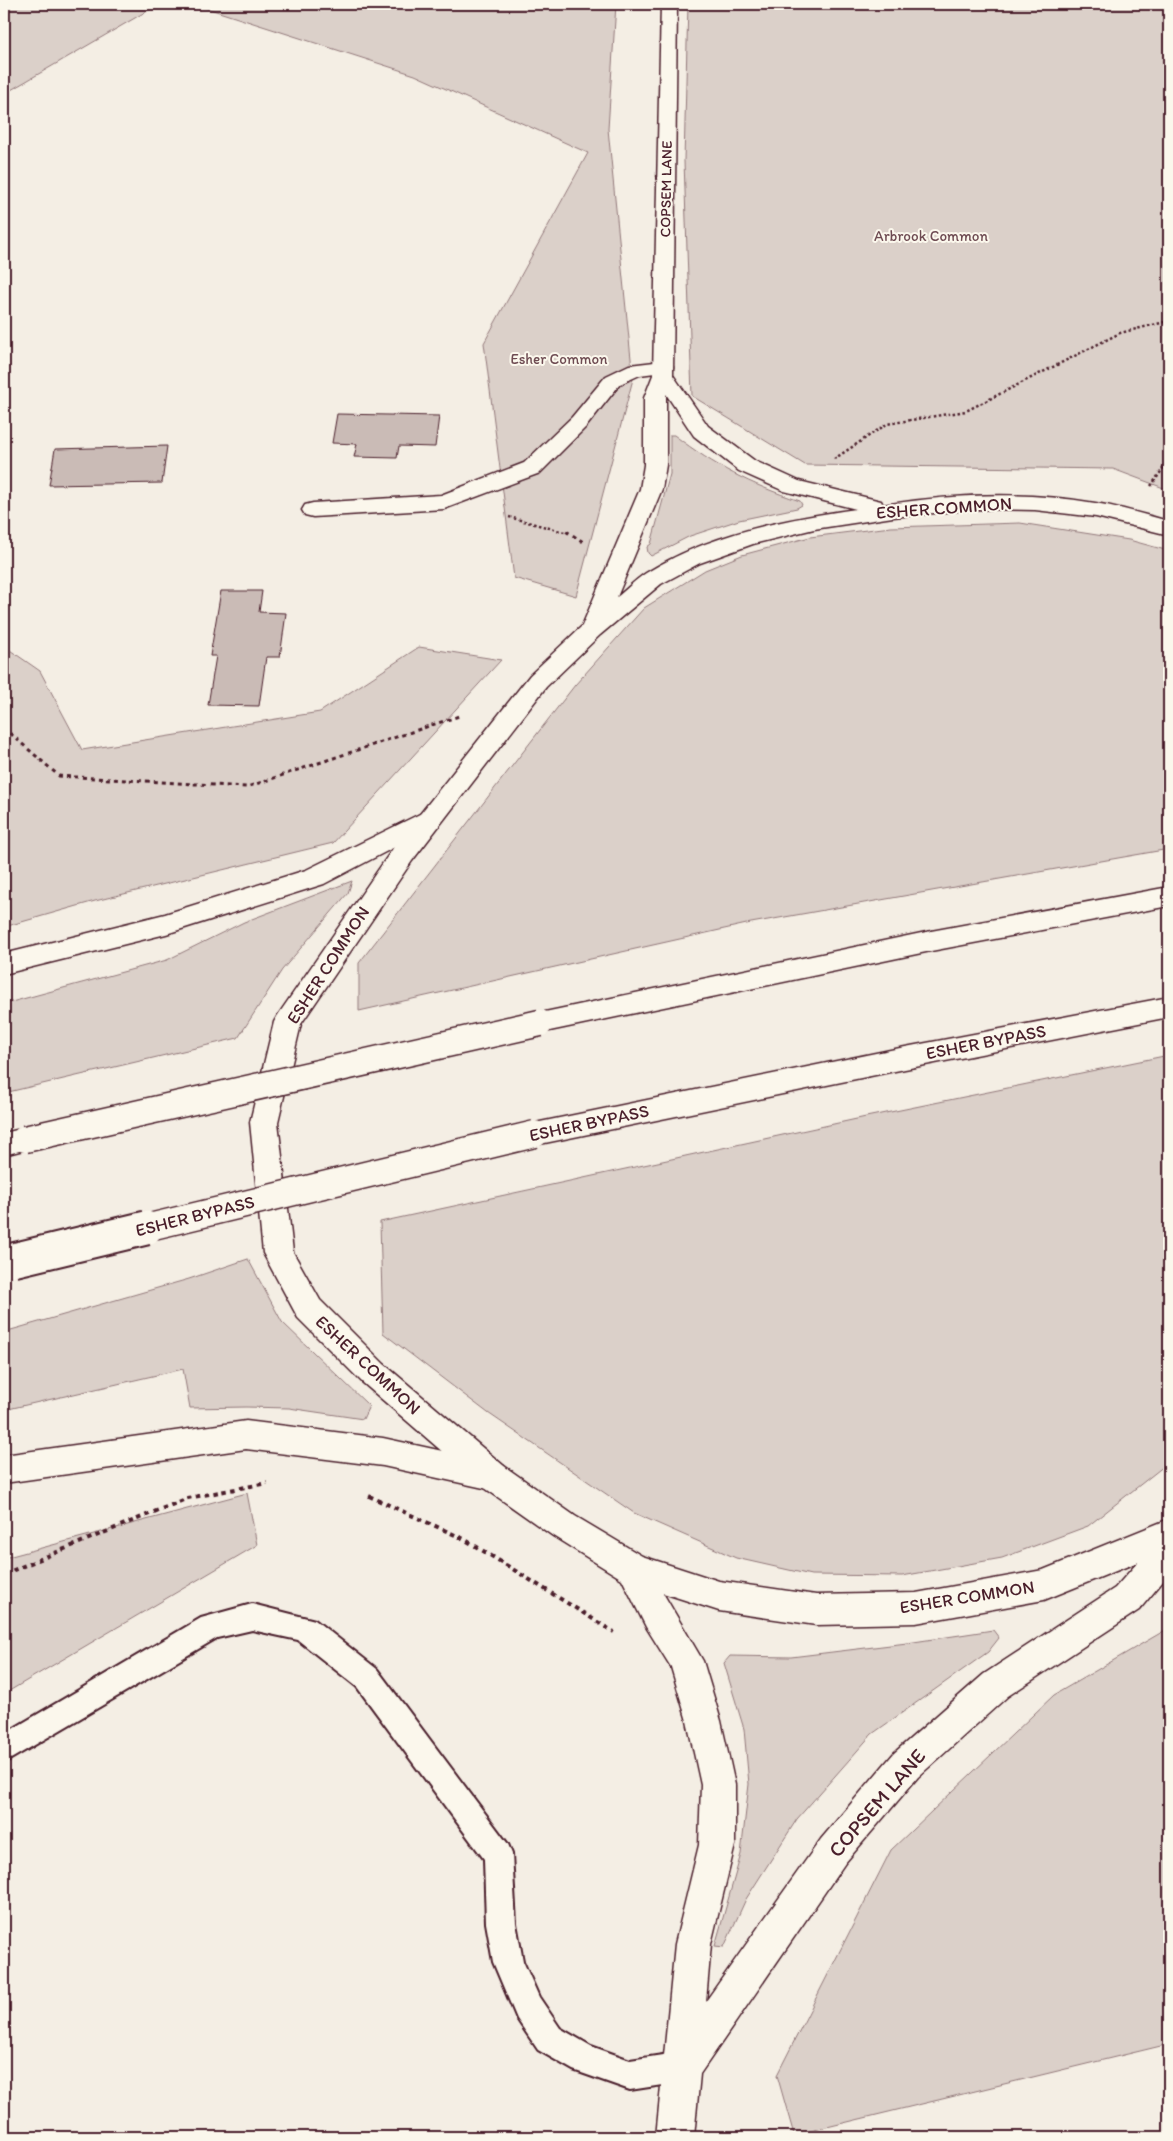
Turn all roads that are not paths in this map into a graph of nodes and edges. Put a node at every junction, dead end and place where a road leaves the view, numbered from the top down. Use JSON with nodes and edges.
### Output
{"nodes":[{"id":1,"x":669,"y":4,"type":"edge"},
{"id":2,"x":663,"y":371,"type":"junction"},
{"id":3,"x":313,"y":510,"type":"dead end"},
{"id":4,"x":893,"y":510,"type":"junction"},
{"id":5,"x":1169,"y":528,"type":"edge"},
{"id":6,"x":592,"y":630,"type":"junction"},
{"id":7,"x":430,"y":818,"type":"junction"},
{"id":8,"x":1169,"y":896,"type":"edge"},
{"id":9,"x":4,"y":964,"type":"edge"},
{"id":10,"x":1169,"y":1007,"type":"edge"},
{"id":11,"x":15,"y":1141,"type":"edge"},
{"id":12,"x":8,"y":1261,"type":"edge"},
{"id":13,"x":4,"y":1470,"type":"edge"},
{"id":14,"x":493,"y":1476,"type":"junction"},
{"id":15,"x":1169,"y":1534,"type":"edge"},
{"id":16,"x":1169,"y":1550,"type":"edge"},
{"id":17,"x":633,"y":1568,"type":"junction"},
{"id":18,"x":4,"y":1750,"type":"edge"},
{"id":19,"x":682,"y":2067,"type":"junction"},
{"id":20,"x":675,"y":2137,"type":"edge"}],
"edges":[{"from":1,"to":2,"type":"main road","name":"COPSEM LANE"},
{"from":2,"to":3,"type":"main road"},
{"from":2,"to":4,"type":"main road"},
{"from":2,"to":6,"type":"main road","name":"COPSEM LANE"},
{"from":4,"to":5,"type":"main road","name":"ESHER COMMON"},
{"from":4,"to":6,"type":"main road","name":"ESHER COMMON"},
{"from":6,"to":7,"type":"main road","name":"ESHER COMMON"},
{"from":7,"to":9,"type":"main road"},
{"from":7,"to":14,"type":"main road","name":"ESHER COMMON"},
{"from":8,"to":11,"type":"main road","bridge":true},
{"from":10,"to":12,"type":"main road","name":"ESHER BYPASS","bridge":true},
{"from":13,"to":14,"type":"main road"},
{"from":14,"to":17,"type":"main road","name":"ESHER COMMON"},
{"from":15,"to":17,"type":"main road","name":"ESHER COMMON"},
{"from":16,"to":19,"type":"main road","name":"COPSEM LANE"},
{"from":17,"to":19,"type":"main road","name":"COPSEM LANE"},
{"from":18,"to":19,"type":"lane"},
{"from":19,"to":20,"type":"main road","name":"COPSEM LANE"}]}
